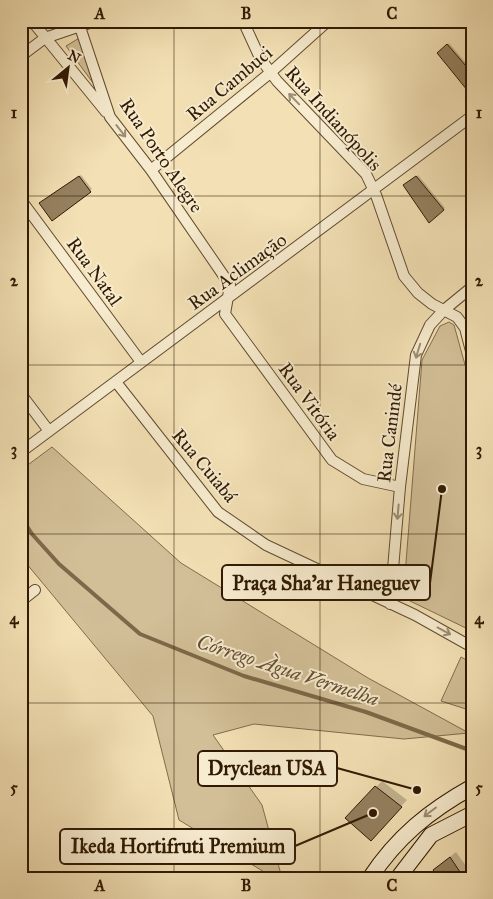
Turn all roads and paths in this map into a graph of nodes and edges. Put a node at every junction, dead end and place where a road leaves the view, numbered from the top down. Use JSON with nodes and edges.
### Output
{"nodes":[{"id":1,"x":32,"y":21,"type":"edge"},
{"id":2,"x":95,"y":21,"type":"edge"},
{"id":3,"x":243,"y":21,"type":"edge"},
{"id":4,"x":328,"y":21,"type":"edge"},
{"id":5,"x":79,"y":24,"type":"edge"},
{"id":6,"x":45,"y":38,"type":"junction"},
{"id":7,"x":21,"y":56,"type":"edge"},
{"id":8,"x":270,"y":73,"type":"junction"},
{"id":9,"x":472,"y":116,"type":"edge"},
{"id":10,"x":110,"y":117,"type":"junction"},
{"id":11,"x":151,"y":170,"type":"junction"},
{"id":12,"x":373,"y":188,"type":"junction"},
{"id":13,"x":21,"y":200,"type":"edge"},
{"id":14,"x":472,"y":287,"type":"edge"},
{"id":15,"x":227,"y":301,"type":"junction"},
{"id":16,"x":444,"y":310,"type":"junction"},
{"id":17,"x":472,"y":355,"type":"edge"},
{"id":18,"x":141,"y":362,"type":"junction"},
{"id":19,"x":116,"y":382,"type":"junction"},
{"id":20,"x":21,"y":394,"type":"edge"},
{"id":21,"x":49,"y":431,"type":"junction"},
{"id":22,"x":21,"y":452,"type":"edge"},
{"id":23,"x":400,"y":487,"type":"junction"},
{"id":24,"x":35,"y":590,"type":"dead end"},
{"id":25,"x":21,"y":601,"type":"edge"},
{"id":26,"x":390,"y":604,"type":"junction"},
{"id":27,"x":472,"y":647,"type":"edge"},
{"id":28,"x":472,"y":786,"type":"edge"},
{"id":29,"x":472,"y":814,"type":"edge"},
{"id":30,"x":370,"y":878,"type":"edge"},
{"id":31,"x":398,"y":878,"type":"edge"}],
"edges":[{"from":1,"to":6,"type":"street"},
{"from":2,"to":5,"type":"street"},
{"from":3,"to":8,"type":"street","name":"Rua Indianópolis"},
{"from":4,"to":8,"type":"street","name":"Rua Cambuci"},
{"from":5,"to":6,"type":"street"},
{"from":5,"to":10,"type":"street","name":"Rua Porto Alegre"},
{"from":6,"to":7,"type":"street"},
{"from":6,"to":10,"type":"street"},
{"from":8,"to":11,"type":"street","name":"Rua Cambuci"},
{"from":12,"to":8,"type":"street","name":"Rua Indianópolis","one_way":true},
{"from":9,"to":12,"type":"street","name":"Rua Aclimação"},
{"from":10,"to":11,"type":"street","name":"Rua Porto Alegre","one_way":true},
{"from":11,"to":15,"type":"street","name":"Rua Porto Alegre"},
{"from":12,"to":15,"type":"street","name":"Rua Aclimação"},
{"from":12,"to":16,"type":"street","name":"Rua Indianópolis"},
{"from":13,"to":18,"type":"street","name":"Rua Natal"},
{"from":14,"to":16,"type":"street","name":"Rua Canindé"},
{"from":15,"to":18,"type":"street","name":"Rua Aclimação"},
{"from":15,"to":23,"type":"street","name":"Rua Vitória"},
{"from":16,"to":17,"type":"street","name":"Rua Indianópolis"},
{"from":16,"to":23,"type":"street","name":"Rua Canindé","one_way":true},
{"from":18,"to":19,"type":"street","name":"Rua Aclimação"},
{"from":19,"to":21,"type":"street","name":"Rua Aclimação"},
{"from":19,"to":26,"type":"street","name":"Rua Cuiabá"},
{"from":20,"to":21,"type":"street"},
{"from":21,"to":22,"type":"street","name":"Rua Aclimação"},
{"from":23,"to":26,"type":"street","name":"Rua Canindé","one_way":true},
{"from":24,"to":25,"type":"street"},
{"from":26,"to":27,"type":"street","name":"Rua Cuiabá","one_way":true},
{"from":28,"to":30,"type":"main road","one_way":true},
{"from":29,"to":31,"type":"main road"}]}
